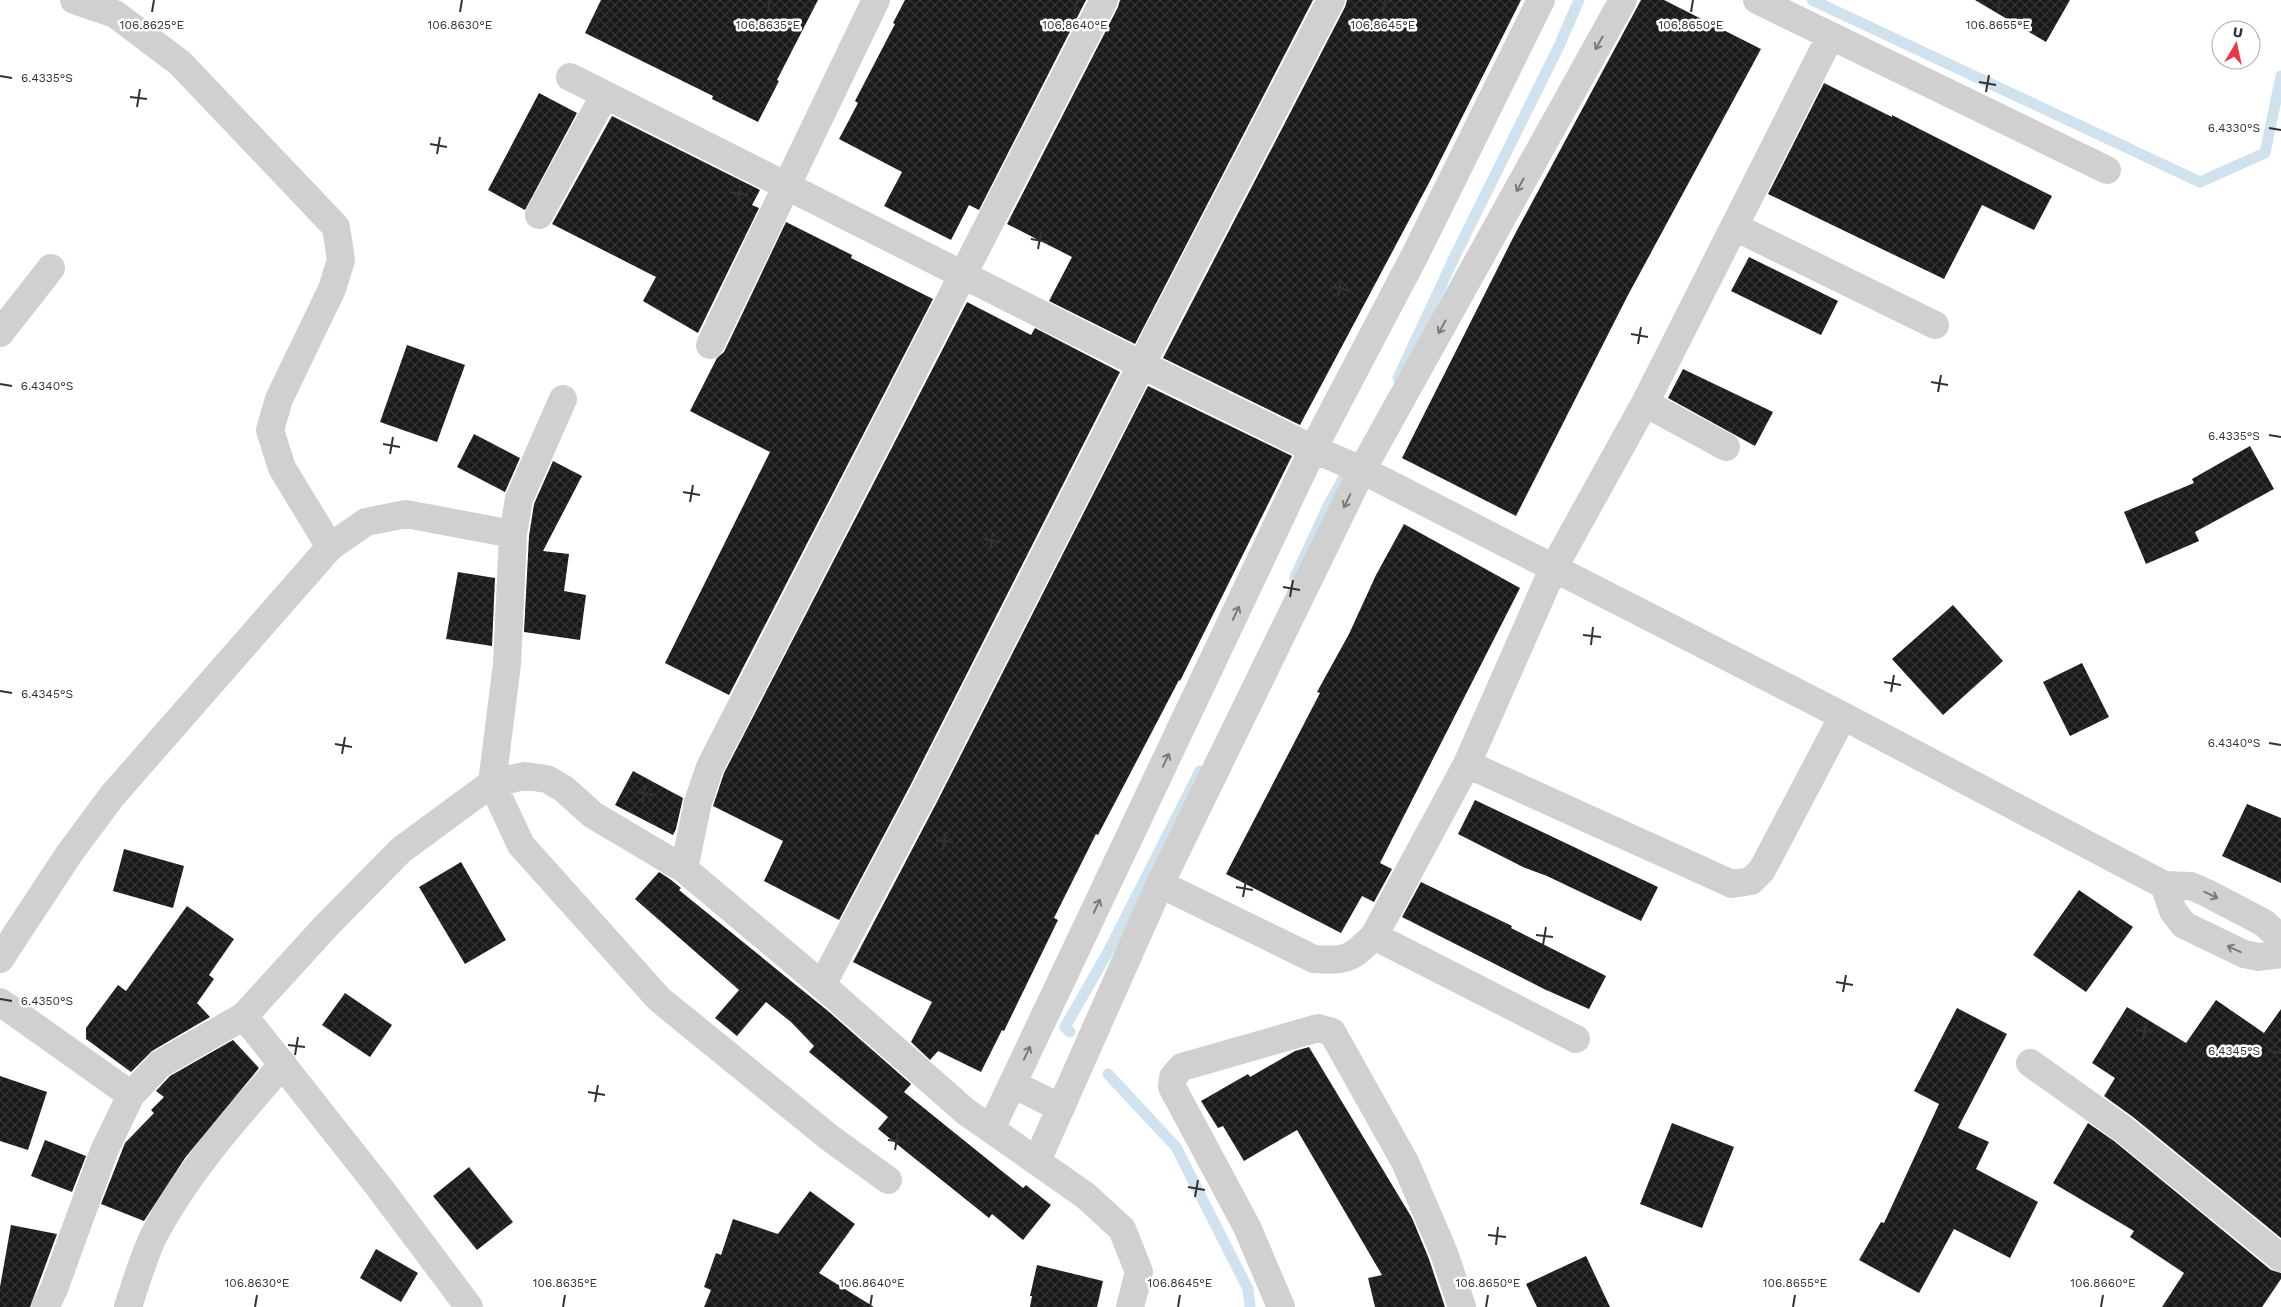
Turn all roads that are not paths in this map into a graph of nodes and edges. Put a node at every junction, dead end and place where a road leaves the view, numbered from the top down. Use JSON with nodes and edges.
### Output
{"nodes":[{"id":1,"x":74,"y":0,"type":"edge"},
{"id":2,"x":875,"y":0,"type":"edge"},
{"id":3,"x":1104,"y":0,"type":"edge"},
{"id":4,"x":1331,"y":0,"type":"edge"},
{"id":5,"x":1541,"y":0,"type":"edge"},
{"id":6,"x":1623,"y":0,"type":"edge"},
{"id":7,"x":1757,"y":0,"type":"edge"},
{"id":8,"x":1830,"y":37,"type":"junction"},
{"id":9,"x":570,"y":76,"type":"dead end"},
{"id":10,"x":604,"y":96,"type":"junction"},
{"id":11,"x":2107,"y":170,"type":"dead end"},
{"id":12,"x":786,"y":185,"type":"junction"},
{"id":13,"x":539,"y":215,"type":"dead end"},
{"id":14,"x":1735,"y":227,"type":"junction"},
{"id":15,"x":51,"y":268,"type":"dead end"},
{"id":16,"x":965,"y":274,"type":"junction"},
{"id":17,"x":1936,"y":325,"type":"dead end"},
{"id":18,"x":0,"y":333,"type":"edge"},
{"id":19,"x":710,"y":346,"type":"dead end"},
{"id":20,"x":1142,"y":365,"type":"junction"},
{"id":21,"x":563,"y":399,"type":"dead end"},
{"id":22,"x":1646,"y":403,"type":"junction"},
{"id":23,"x":1726,"y":447,"type":"dead end"},
{"id":24,"x":1318,"y":451,"type":"junction"},
{"id":25,"x":1357,"y":468,"type":"junction"},
{"id":26,"x":513,"y":534,"type":"junction"},
{"id":27,"x":330,"y":547,"type":"junction"},
{"id":28,"x":1553,"y":569,"type":"junction"},
{"id":29,"x":1843,"y":716,"type":"junction"},
{"id":30,"x":1467,"y":764,"type":"junction"},
{"id":31,"x":492,"y":783,"type":"junction"},
{"id":32,"x":684,"y":869,"type":"junction"},
{"id":33,"x":1160,"y":884,"type":"junction"},
{"id":34,"x":2164,"y":885,"type":"junction"},
{"id":35,"x":1374,"y":936,"type":"junction"},
{"id":36,"x":2281,"y":943,"type":"edge"},
{"id":37,"x":2281,"y":954,"type":"edge"},
{"id":38,"x":0,"y":959,"type":"edge"},
{"id":39,"x":822,"y":985,"type":"junction"},
{"id":40,"x":0,"y":1002,"type":"edge"},
{"id":41,"x":244,"y":1016,"type":"junction"},
{"id":42,"x":1576,"y":1039,"type":"dead end"},
{"id":43,"x":2030,"y":1063,"type":"dead end"},
{"id":44,"x":283,"y":1064,"type":"junction"},
{"id":45,"x":1013,"y":1084,"type":"junction"},
{"id":46,"x":132,"y":1096,"type":"junction"},
{"id":47,"x":1061,"y":1108,"type":"junction"},
{"id":48,"x":991,"y":1129,"type":"junction"},
{"id":49,"x":1037,"y":1161,"type":"junction"},
{"id":50,"x":888,"y":1180,"type":"dead end"},
{"id":51,"x":2281,"y":1258,"type":"edge"},
{"id":52,"x":45,"y":1307,"type":"edge"},
{"id":53,"x":128,"y":1307,"type":"edge"},
{"id":54,"x":468,"y":1307,"type":"edge"},
{"id":55,"x":1130,"y":1307,"type":"edge"},
{"id":56,"x":1280,"y":1307,"type":"edge"},
{"id":57,"x":1462,"y":1307,"type":"edge"}],
"edges":[{"from":1,"to":27,"type":"street"},
{"from":2,"to":12,"type":"street"},
{"from":3,"to":16,"type":"street"},
{"from":4,"to":20,"type":"street"},
{"from":5,"to":24,"type":"street"},
{"from":6,"to":25,"type":"street","one_way":true},
{"from":7,"to":8,"type":"street"},
{"from":8,"to":11,"type":"street"},
{"from":8,"to":14,"type":"street"},
{"from":9,"to":10,"type":"street"},
{"from":10,"to":12,"type":"street"},
{"from":10,"to":13,"type":"street"},
{"from":12,"to":16,"type":"street"},
{"from":12,"to":19,"type":"street"},
{"from":14,"to":17,"type":"street"},
{"from":14,"to":22,"type":"street"},
{"from":15,"to":18,"type":"street"},
{"from":16,"to":20,"type":"street"},
{"from":16,"to":32,"type":"street"},
{"from":20,"to":24,"type":"street"},
{"from":20,"to":39,"type":"street"},
{"from":21,"to":26,"type":"street"},
{"from":22,"to":23,"type":"street"},
{"from":22,"to":28,"type":"street"},
{"from":24,"to":25,"type":"street"},
{"from":45,"to":24,"type":"street","one_way":true},
{"from":25,"to":28,"type":"street"},
{"from":25,"to":33,"type":"street","one_way":true},
{"from":26,"to":27,"type":"street"},
{"from":26,"to":31,"type":"street"},
{"from":27,"to":38,"type":"street"},
{"from":28,"to":29,"type":"street"},
{"from":28,"to":30,"type":"street"},
{"from":29,"to":30,"type":"street"},
{"from":29,"to":34,"type":"street"},
{"from":30,"to":35,"type":"street"},
{"from":31,"to":32,"type":"street"},
{"from":31,"to":41,"type":"street"},
{"from":31,"to":50,"type":"street"},
{"from":32,"to":39,"type":"street"},
{"from":33,"to":35,"type":"street"},
{"from":33,"to":47,"type":"street"},
{"from":34,"to":36,"type":"street","one_way":true},
{"from":37,"to":34,"type":"street","one_way":true},
{"from":35,"to":42,"type":"street"},
{"from":39,"to":48,"type":"street"},
{"from":40,"to":46,"type":"street"},
{"from":41,"to":44,"type":"street"},
{"from":41,"to":46,"type":"street"},
{"from":43,"to":51,"type":"street"},
{"from":44,"to":53,"type":"street"},
{"from":44,"to":54,"type":"street"},
{"from":45,"to":47,"type":"street"},
{"from":45,"to":48,"type":"street"},
{"from":46,"to":52,"type":"street"},
{"from":47,"to":49,"type":"street"},
{"from":48,"to":49,"type":"street"},
{"from":49,"to":55,"type":"street"},
{"from":56,"to":57,"type":"street"}]}
